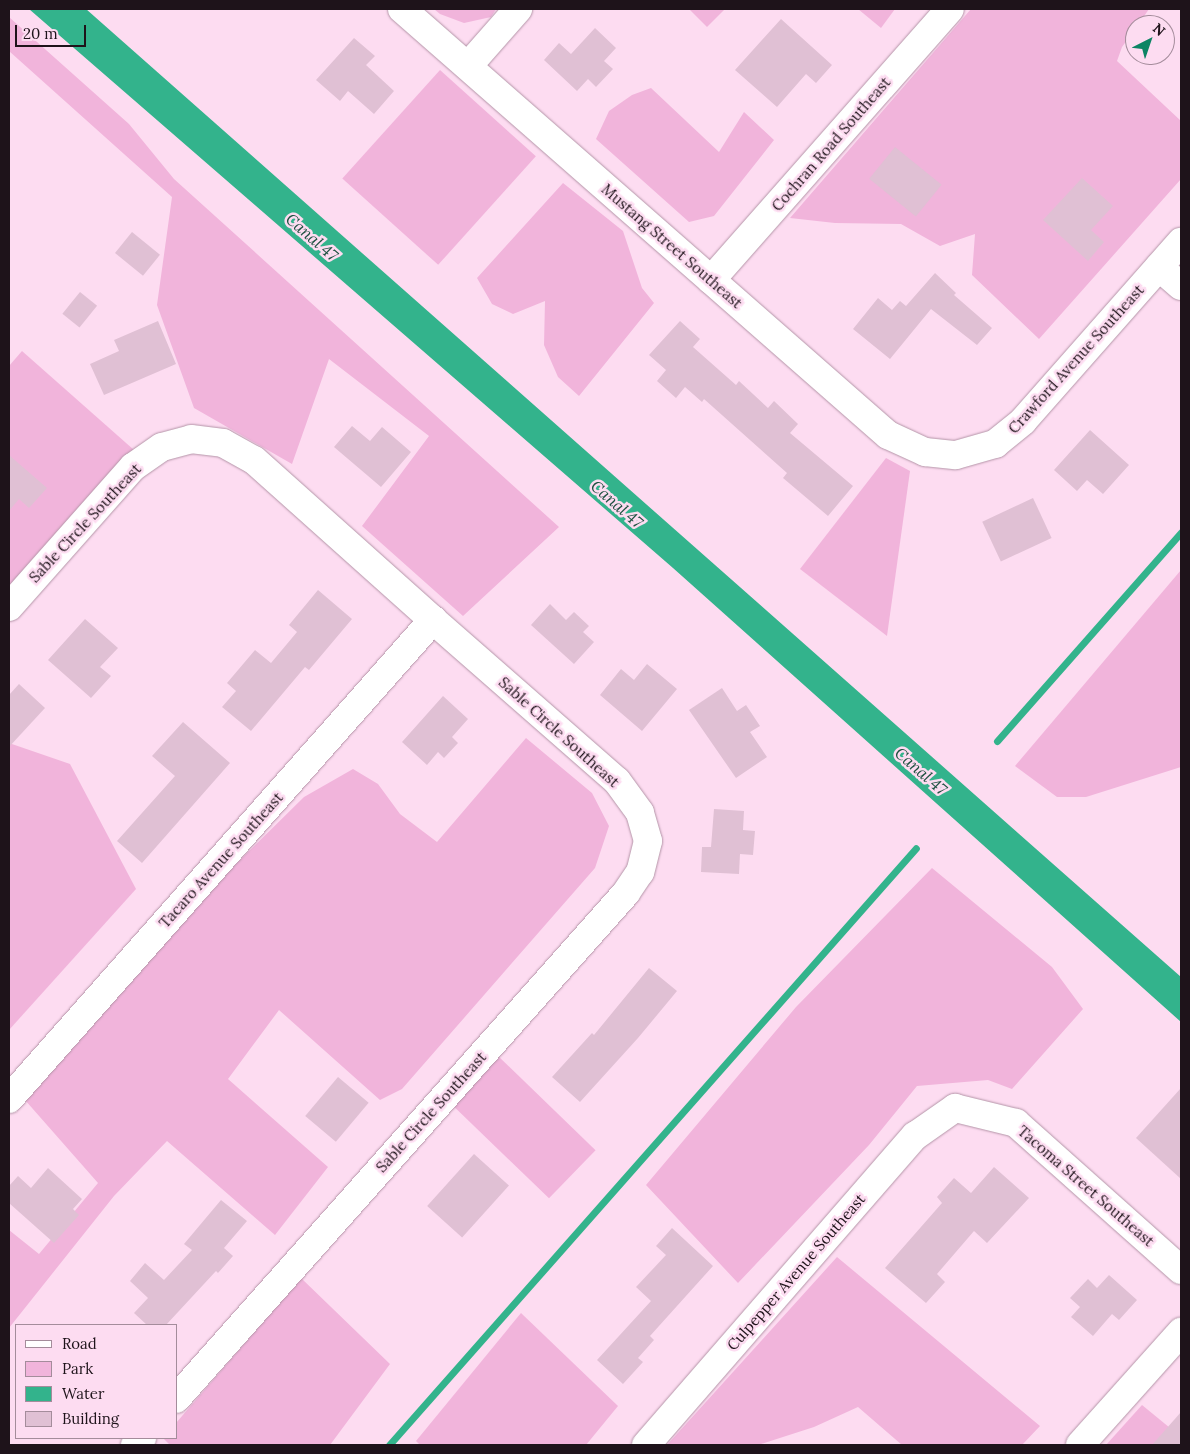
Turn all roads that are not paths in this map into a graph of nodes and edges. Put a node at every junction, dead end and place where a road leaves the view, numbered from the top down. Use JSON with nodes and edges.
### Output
{"nodes":[{"id":1,"x":402,"y":9,"type":"edge"},
{"id":2,"x":518,"y":9,"type":"edge"},
{"id":3,"x":950,"y":9,"type":"edge"},
{"id":4,"x":468,"y":66,"type":"junction"},
{"id":5,"x":1181,"y":242,"type":"edge"},
{"id":6,"x":1159,"y":267,"type":"junction"},
{"id":7,"x":711,"y":280,"type":"junction"},
{"id":8,"x":1181,"y":286,"type":"edge"},
{"id":9,"x":956,"y":455,"type":"joint"},
{"id":10,"x":9,"y":607,"type":"edge"},
{"id":11,"x":433,"y":620,"type":"junction"},
{"id":12,"x":9,"y":1098,"type":"edge"},
{"id":13,"x":954,"y":1108,"type":"joint"},
{"id":14,"x":1181,"y":1270,"type":"edge"},
{"id":15,"x":1181,"y":1332,"type":"edge"},
{"id":16,"x":178,"y":1397,"type":"edge"},
{"id":17,"x":646,"y":1445,"type":"edge"},
{"id":18,"x":1080,"y":1445,"type":"edge"}],
"edges":[{"from":1,"to":4,"type":"street","name":"Mustang Street Southeast"},
{"from":2,"to":4,"type":"street"},
{"from":3,"to":7,"type":"street","name":"Cochran Road Southeast"},
{"from":4,"to":7,"type":"street","name":"Mustang Street Southeast"},
{"from":5,"to":6,"type":"street","name":"Crawford Avenue Southeast"},
{"from":6,"to":8,"type":"street"},
{"from":6,"to":9,"type":"street","name":"Crawford Avenue Southeast"},
{"from":7,"to":9,"type":"street","name":"Mustang Street Southeast"},
{"from":10,"to":11,"type":"street","name":"Sable Circle Southeast"},
{"from":11,"to":12,"type":"street","name":"Tacaro Avenue Southeast"},
{"from":11,"to":16,"type":"street","name":"Sable Circle Southeast"},
{"from":13,"to":14,"type":"street","name":"Tacoma Street Southeast"},
{"from":13,"to":17,"type":"street","name":"Culpepper Avenue Southeast"},
{"from":15,"to":18,"type":"street"}]}
